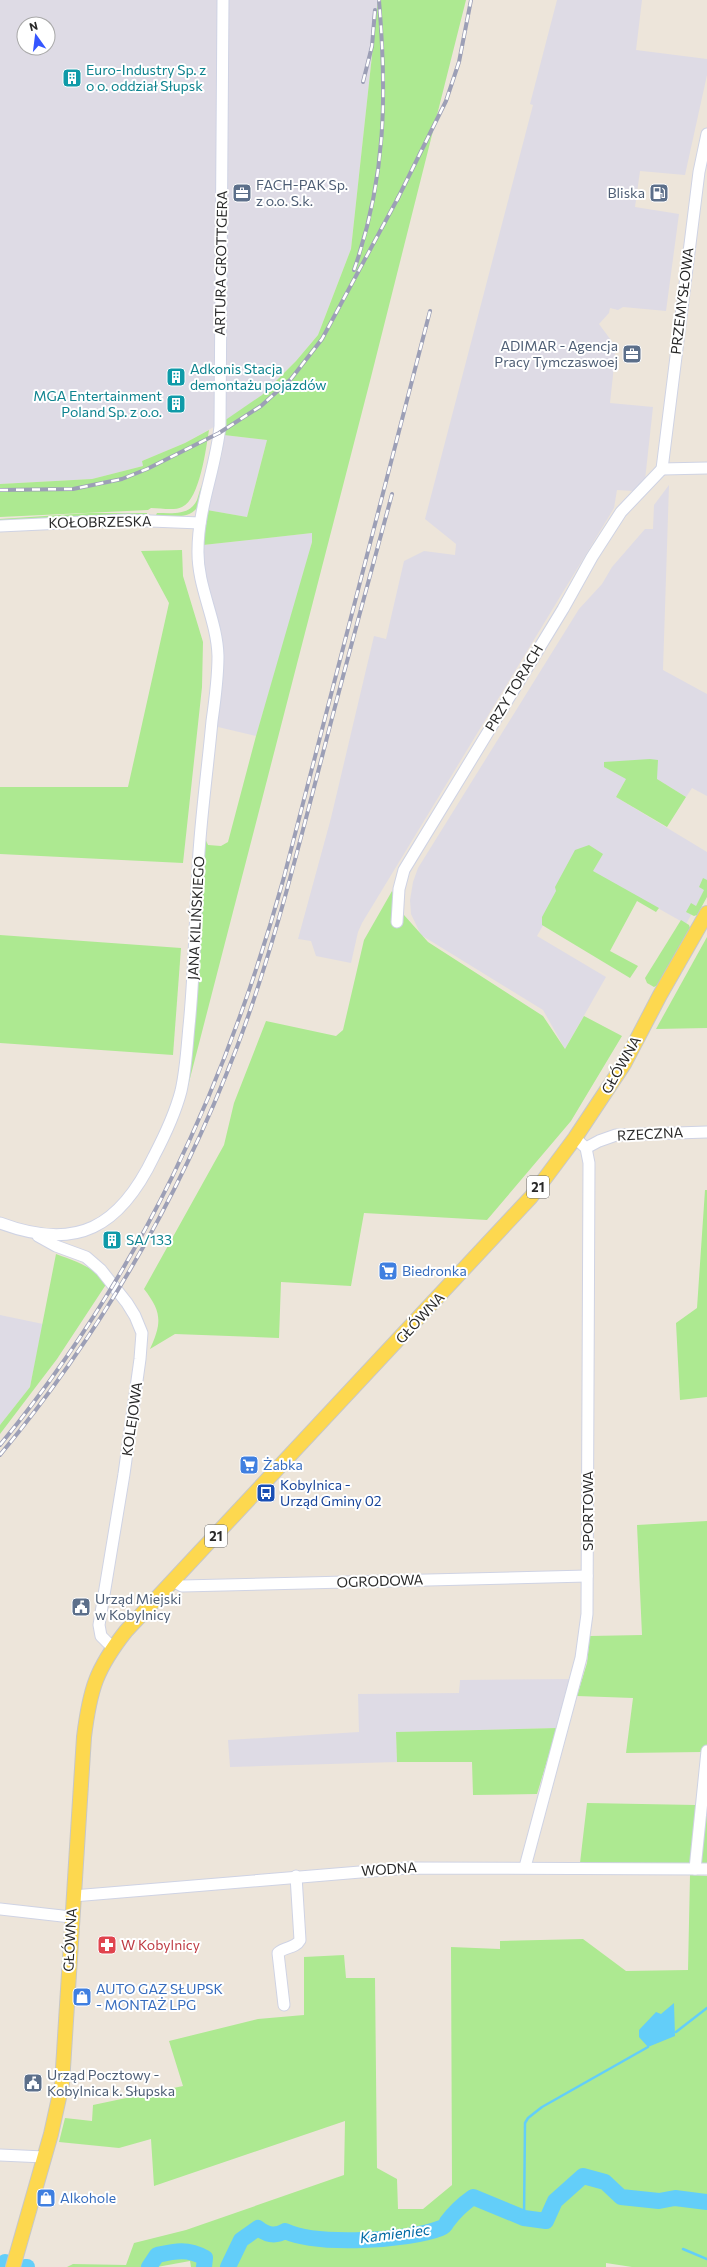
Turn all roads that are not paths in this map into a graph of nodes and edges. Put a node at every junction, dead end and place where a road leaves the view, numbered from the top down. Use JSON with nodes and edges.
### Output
{"nodes":[{"id":1,"x":223,"y":0,"type":"edge"},
{"id":2,"x":707,"y":134,"type":"edge"},
{"id":3,"x":707,"y":468,"type":"edge"},
{"id":4,"x":662,"y":469,"type":"junction"},
{"id":5,"x":200,"y":523,"type":"junction"},
{"id":6,"x":0,"y":526,"type":"edge"},
{"id":7,"x":707,"y":913,"type":"edge"},
{"id":8,"x":397,"y":922,"type":"dead end"},
{"id":9,"x":707,"y":1132,"type":"edge"},
{"id":10,"x":576,"y":1138,"type":"junction"},
{"id":11,"x":586,"y":1148,"type":"junction"},
{"id":12,"x":0,"y":1223,"type":"edge"},
{"id":13,"x":36,"y":1234,"type":"junction"},
{"id":14,"x":587,"y":1576,"type":"junction"},
{"id":15,"x":174,"y":1581,"type":"junction"},
{"id":16,"x":112,"y":1648,"type":"junction"},
{"id":17,"x":707,"y":1751,"type":"edge"},
{"id":18,"x":525,"y":1867,"type":"junction"},
{"id":19,"x":694,"y":1869,"type":"junction"},
{"id":20,"x":707,"y":1870,"type":"edge"},
{"id":21,"x":296,"y":1876,"type":"junction"},
{"id":22,"x":73,"y":1896,"type":"junction"},
{"id":23,"x":0,"y":1909,"type":"edge"},
{"id":24,"x":71,"y":1917,"type":"junction"},
{"id":25,"x":284,"y":2005,"type":"dead end"},
{"id":26,"x":0,"y":2155,"type":"edge"},
{"id":27,"x":44,"y":2158,"type":"junction"},
{"id":28,"x":13,"y":2267,"type":"edge"}],
"edges":[{"from":1,"to":5,"type":"street","name":"ARTURA GROTTGERA"},
{"from":2,"to":4,"type":"street","name":"PRZEMYSŁOWA"},
{"from":3,"to":4,"type":"street"},
{"from":4,"to":8,"type":"street","name":"PRZY TORACH"},
{"from":5,"to":6,"type":"street","name":"KOŁOBRZESKA"},
{"from":5,"to":13,"type":"street","name":"JANA KILIŃSKIEGO"},
{"from":7,"to":10,"type":"main road","name":"GŁÓWNA","number":"21"},
{"from":9,"to":11,"type":"street","name":"RZECZNA"},
{"from":10,"to":11,"type":"street"},
{"from":10,"to":15,"type":"main road","name":"GŁÓWNA","number":"21"},
{"from":11,"to":14,"type":"street","name":"SPORTOWA"},
{"from":12,"to":13,"type":"street"},
{"from":13,"to":16,"type":"street","name":"KOLEJOWA"},
{"from":14,"to":15,"type":"street","name":"OGRODOWA"},
{"from":14,"to":18,"type":"street","name":"SPORTOWA"},
{"from":15,"to":16,"type":"main road","name":"GŁÓWNA","number":"21"},
{"from":16,"to":22,"type":"main road","name":"GŁÓWNA","number":"21"},
{"from":17,"to":19,"type":"street"},
{"from":18,"to":19,"type":"street","name":"WODNA"},
{"from":18,"to":21,"type":"street","name":"WODNA"},
{"from":19,"to":20,"type":"street","name":"WODNA"},
{"from":21,"to":22,"type":"street","name":"WODNA"},
{"from":21,"to":25,"type":"street"},
{"from":22,"to":24,"type":"main road","name":"GŁÓWNA","number":"21"},
{"from":23,"to":24,"type":"street"},
{"from":24,"to":27,"type":"main road","name":"GŁÓWNA","number":"21"},
{"from":26,"to":27,"type":"street"},
{"from":27,"to":28,"type":"main road","name":"GŁÓWNA","number":"21"}]}
